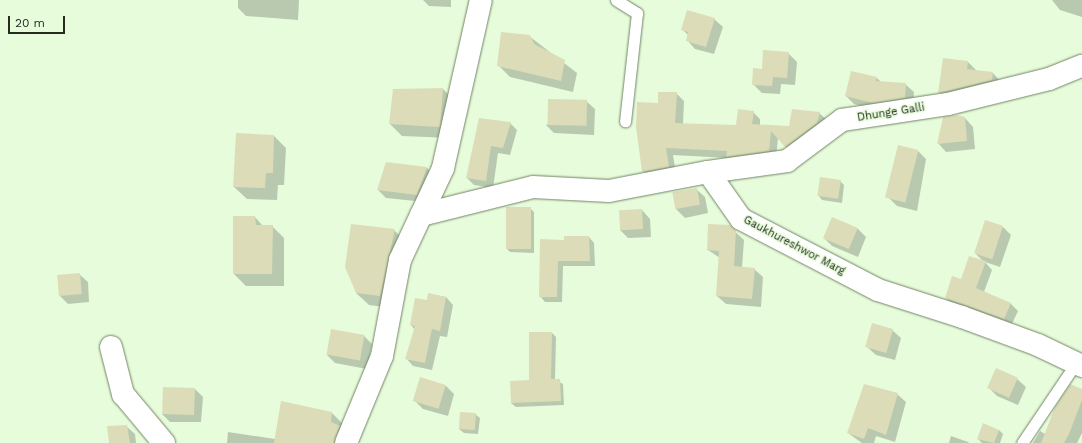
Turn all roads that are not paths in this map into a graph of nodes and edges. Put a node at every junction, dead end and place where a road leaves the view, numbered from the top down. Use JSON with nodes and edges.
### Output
{"nodes":[{"id":1,"x":481,"y":0,"type":"edge"},
{"id":2,"x":616,"y":0,"type":"edge"},
{"id":3,"x":1082,"y":66,"type":"edge"},
{"id":4,"x":625,"y":121,"type":"dead end"},
{"id":5,"x":708,"y":172,"type":"junction"},
{"id":6,"x":421,"y":215,"type":"junction"},
{"id":7,"x":111,"y":347,"type":"dead end"},
{"id":8,"x":1079,"y":365,"type":"edge"},
{"id":9,"x":164,"y":443,"type":"edge"},
{"id":10,"x":346,"y":443,"type":"edge"},
{"id":11,"x":1022,"y":443,"type":"edge"}],
"edges":[{"from":1,"to":6,"type":"street"},
{"from":2,"to":4,"type":"lane"},
{"from":3,"to":5,"type":"street","name":"Dhunge Galli"},
{"from":5,"to":6,"type":"street"},
{"from":5,"to":8,"type":"street","name":"Gaukhureshwor Marg"},
{"from":6,"to":10,"type":"street"},
{"from":7,"to":9,"type":"street"},
{"from":8,"to":11,"type":"lane"}]}
